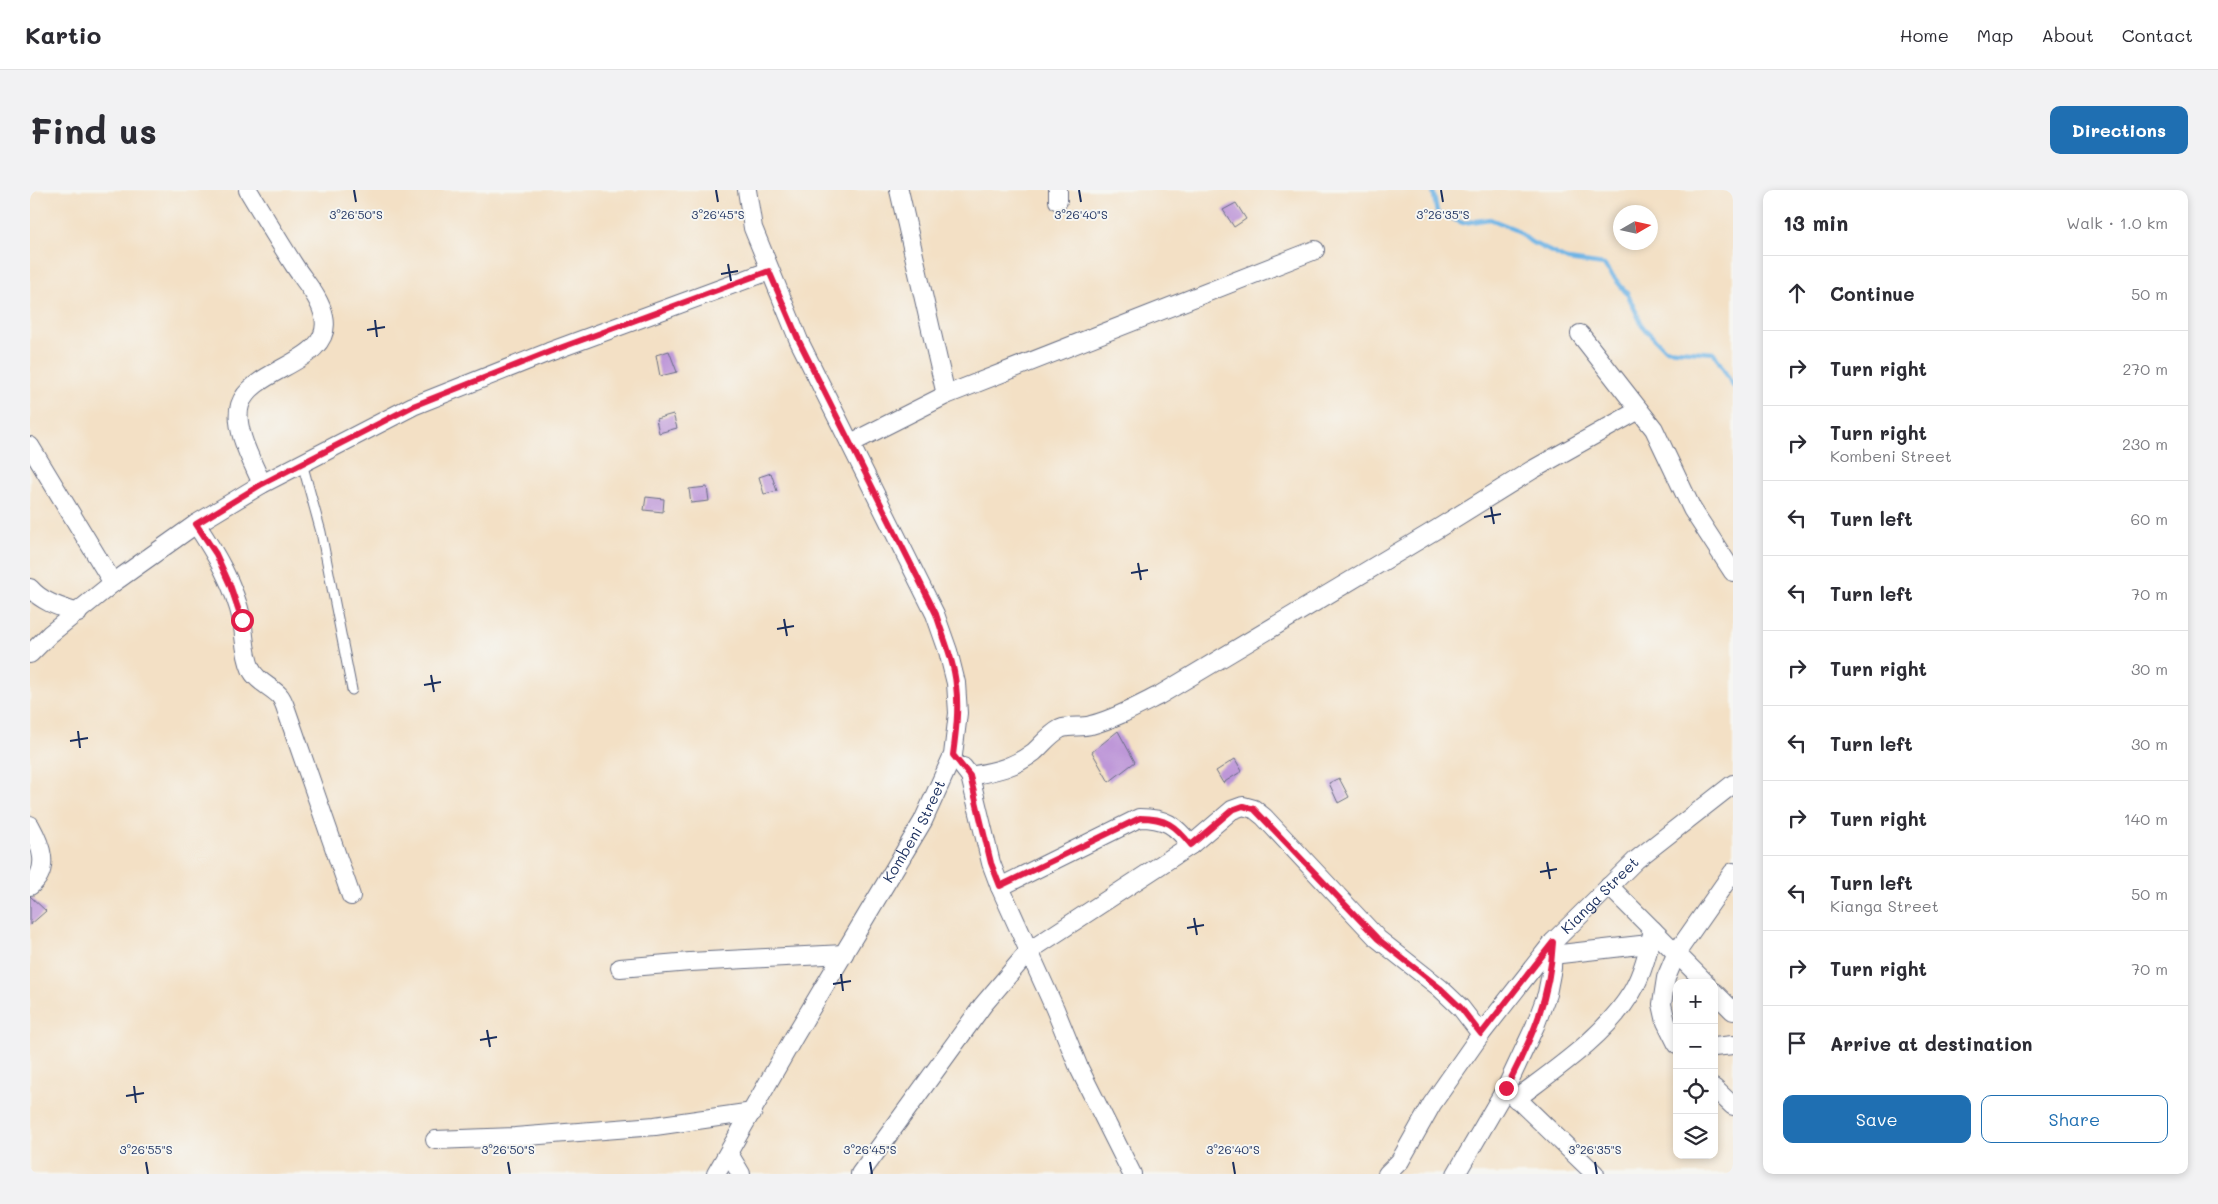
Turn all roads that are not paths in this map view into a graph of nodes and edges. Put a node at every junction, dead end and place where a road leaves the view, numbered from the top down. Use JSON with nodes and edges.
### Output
{"nodes":[{"id":1,"x":248,"y":190,"type":"edge"},
{"id":2,"x":746,"y":190,"type":"edge"},
{"id":3,"x":899,"y":190,"type":"edge"},
{"id":4,"x":1315,"y":250,"type":"dead end"},
{"id":5,"x":769,"y":271,"type":"junction"},
{"id":6,"x":1580,"y":334,"type":"dead end"},
{"id":7,"x":946,"y":395,"type":"junction"},
{"id":8,"x":1639,"y":410,"type":"junction"},
{"id":9,"x":851,"y":443,"type":"junction"},
{"id":10,"x":30,"y":446,"type":"edge"},
{"id":11,"x":302,"y":463,"type":"junction"},
{"id":12,"x":262,"y":484,"type":"junction"},
{"id":13,"x":196,"y":524,"type":"junction"},
{"id":14,"x":1733,"y":572,"type":"edge"},
{"id":15,"x":113,"y":583,"type":"junction"},
{"id":16,"x":30,"y":588,"type":"edge"},
{"id":17,"x":78,"y":613,"type":"junction"},
{"id":18,"x":30,"y":654,"type":"edge"},
{"id":19,"x":352,"y":690,"type":"dead end"},
{"id":20,"x":953,"y":755,"type":"junction"},
{"id":21,"x":970,"y":776,"type":"junction"},
{"id":22,"x":1732,"y":787,"type":"edge"},
{"id":23,"x":30,"y":825,"type":"edge"},
{"id":24,"x":1191,"y":845,"type":"junction"},
{"id":25,"x":1731,"y":880,"type":"edge"},
{"id":26,"x":30,"y":886,"type":"edge"},
{"id":27,"x":1000,"y":886,"type":"junction"},
{"id":28,"x":1609,"y":886,"type":"junction"},
{"id":29,"x":351,"y":896,"type":"dead end"},
{"id":30,"x":1651,"y":937,"type":"junction"},
{"id":31,"x":1552,"y":948,"type":"junction"},
{"id":32,"x":1029,"y":951,"type":"junction"},
{"id":33,"x":1677,"y":952,"type":"junction"},
{"id":34,"x":844,"y":954,"type":"junction"},
{"id":35,"x":620,"y":968,"type":"dead end"},
{"id":36,"x":1702,"y":979,"type":"edge"},
{"id":37,"x":1718,"y":996,"type":"edge"},
{"id":38,"x":1733,"y":1011,"type":"edge"},
{"id":39,"x":1481,"y":1034,"type":"junction"},
{"id":40,"x":1673,"y":1036,"type":"edge"},
{"id":41,"x":1733,"y":1045,"type":"edge"},
{"id":42,"x":1718,"y":1047,"type":"edge"},
{"id":43,"x":1718,"y":1092,"type":"edge"},
{"id":44,"x":1511,"y":1094,"type":"junction"},
{"id":45,"x":1733,"y":1106,"type":"edge"},
{"id":46,"x":753,"y":1112,"type":"junction"},
{"id":47,"x":434,"y":1140,"type":"dead end"},
{"id":48,"x":1564,"y":1146,"type":"junction"},
{"id":49,"x":728,"y":1154,"type":"junction"},
{"id":50,"x":716,"y":1174,"type":"edge"},
{"id":51,"x":741,"y":1174,"type":"edge"},
{"id":52,"x":860,"y":1174,"type":"edge"},
{"id":53,"x":1132,"y":1174,"type":"edge"},
{"id":54,"x":1387,"y":1174,"type":"edge"},
{"id":55,"x":1456,"y":1174,"type":"edge"},
{"id":56,"x":1577,"y":1174,"type":"edge"},
{"id":57,"x":1595,"y":1174,"type":"edge"}],
"edges":[{"from":1,"to":12,"type":"street"},
{"from":2,"to":5,"type":"street","name":"Kombeni Street"},
{"from":3,"to":7,"type":"street"},
{"from":4,"to":7,"type":"street"},
{"from":5,"to":9,"type":"street","name":"Kombeni Street"},
{"from":5,"to":11,"type":"street"},
{"from":6,"to":8,"type":"street"},
{"from":7,"to":9,"type":"street"},
{"from":8,"to":14,"type":"street"},
{"from":8,"to":21,"type":"street"},
{"from":9,"to":20,"type":"street","name":"Kombeni Street"},
{"from":10,"to":15,"type":"street"},
{"from":11,"to":12,"type":"street"},
{"from":11,"to":19,"type":"lane"},
{"from":12,"to":13,"type":"street"},
{"from":13,"to":15,"type":"street"},
{"from":13,"to":29,"type":"street"},
{"from":15,"to":17,"type":"street"},
{"from":16,"to":17,"type":"street"},
{"from":17,"to":18,"type":"street"},
{"from":20,"to":21,"type":"street"},
{"from":20,"to":34,"type":"street","name":"Kombeni Street"},
{"from":21,"to":27,"type":"street"},
{"from":22,"to":28,"type":"street","name":"Kianga Street"},
{"from":23,"to":26,"type":"street"},
{"from":24,"to":27,"type":"street"},
{"from":24,"to":32,"type":"street"},
{"from":24,"to":39,"type":"street"},
{"from":25,"to":33,"type":"street"},
{"from":27,"to":32,"type":"street"},
{"from":28,"to":30,"type":"street"},
{"from":28,"to":31,"type":"street","name":"Kianga Street"},
{"from":30,"to":31,"type":"street"},
{"from":30,"to":33,"type":"street"},
{"from":30,"to":44,"type":"street"},
{"from":31,"to":39,"type":"street","name":"Kianga Street"},
{"from":31,"to":44,"type":"street"},
{"from":32,"to":52,"type":"street"},
{"from":32,"to":53,"type":"street"},
{"from":33,"to":36,"type":"street"},
{"from":33,"to":40,"type":"street"},
{"from":34,"to":35,"type":"street"},
{"from":34,"to":46,"type":"street","name":"Kombeni Street"},
{"from":37,"to":38,"type":"street"},
{"from":39,"to":54,"type":"street","name":"Kianga Street"},
{"from":41,"to":42,"type":"street"},
{"from":43,"to":45,"type":"street"},
{"from":44,"to":48,"type":"street"},
{"from":44,"to":55,"type":"street"},
{"from":46,"to":47,"type":"street"},
{"from":46,"to":49,"type":"street","name":"Kombeni Street"},
{"from":48,"to":56,"type":"street"},
{"from":48,"to":57,"type":"street"},
{"from":49,"to":50,"type":"street","name":"Kombeni Street"},
{"from":49,"to":51,"type":"street"}]}
